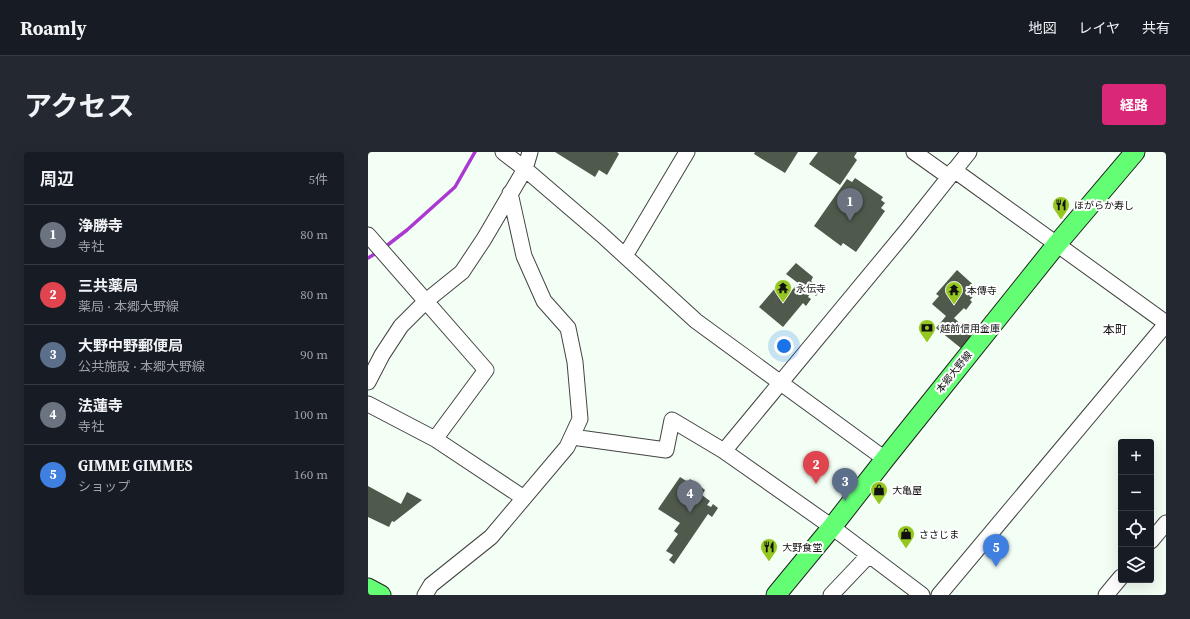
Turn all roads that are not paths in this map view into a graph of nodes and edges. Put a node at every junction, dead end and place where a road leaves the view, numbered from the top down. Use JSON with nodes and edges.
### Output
{"nodes":[{"id":1,"x":503,"y":152,"type":"edge"},
{"id":2,"x":530,"y":152,"type":"edge"},
{"id":3,"x":687,"y":152,"type":"edge"},
{"id":4,"x":914,"y":152,"type":"edge"},
{"id":5,"x":969,"y":152,"type":"edge"},
{"id":6,"x":1136,"y":152,"type":"edge"},
{"id":7,"x":526,"y":169,"type":"junction"},
{"id":8,"x":952,"y":174,"type":"junction"},
{"id":9,"x":510,"y":193,"type":"junction"},
{"id":10,"x":1057,"y":244,"type":"junction"},
{"id":11,"x":377,"y":245,"type":"edge"},
{"id":12,"x":625,"y":256,"type":"junction"},
{"id":13,"x":426,"y":301,"type":"junction"},
{"id":14,"x":1166,"y":323,"type":"edge"},
{"id":15,"x":368,"y":382,"type":"edge"},
{"id":16,"x":780,"y":383,"type":"junction"},
{"id":17,"x":368,"y":404,"type":"edge"},
{"id":18,"x":572,"y":437,"type":"junction"},
{"id":19,"x":435,"y":439,"type":"junction"},
{"id":20,"x":724,"y":451,"type":"junction"},
{"id":21,"x":885,"y":459,"type":"junction"},
{"id":22,"x":524,"y":498,"type":"junction"},
{"id":23,"x":1166,"y":523,"type":"edge"},
{"id":24,"x":832,"y":527,"type":"junction"},
{"id":25,"x":1154,"y":537,"type":"edge"},
{"id":26,"x":869,"y":555,"type":"junction"},
{"id":27,"x":1118,"y":581,"type":"edge"},
{"id":28,"x":368,"y":588,"type":"edge"},
{"id":29,"x":381,"y":595,"type":"edge"},
{"id":30,"x":425,"y":595,"type":"edge"},
{"id":31,"x":776,"y":595,"type":"edge"},
{"id":32,"x":831,"y":595,"type":"edge"},
{"id":33,"x":922,"y":595,"type":"edge"},
{"id":34,"x":939,"y":595,"type":"edge"},
{"id":35,"x":1106,"y":595,"type":"edge"}],
"edges":[{"from":1,"to":7,"type":"street"},
{"from":2,"to":7,"type":"street"},
{"from":3,"to":12,"type":"street"},
{"from":4,"to":8,"type":"street"},
{"from":5,"to":8,"type":"street"},
{"from":6,"to":10,"type":"main road","name":"本郷大野線"},
{"from":7,"to":9,"type":"street"},
{"from":7,"to":12,"type":"street"},
{"from":8,"to":10,"type":"street"},
{"from":8,"to":16,"type":"street"},
{"from":9,"to":13,"type":"street"},
{"from":9,"to":18,"type":"street"},
{"from":10,"to":14,"type":"street"},
{"from":10,"to":21,"type":"main road","name":"本郷大野線"},
{"from":11,"to":13,"type":"street"},
{"from":12,"to":16,"type":"street"},
{"from":13,"to":15,"type":"street"},
{"from":13,"to":19,"type":"street"},
{"from":14,"to":34,"type":"street"},
{"from":16,"to":20,"type":"street"},
{"from":16,"to":21,"type":"street"},
{"from":17,"to":19,"type":"street"},
{"from":18,"to":20,"type":"street"},
{"from":18,"to":22,"type":"street"},
{"from":19,"to":22,"type":"street"},
{"from":20,"to":24,"type":"street"},
{"from":21,"to":24,"type":"main road","name":"本郷大野線"},
{"from":22,"to":30,"type":"street"},
{"from":23,"to":25,"type":"street"},
{"from":24,"to":26,"type":"street"},
{"from":24,"to":31,"type":"main road","name":"本郷大野線"},
{"from":26,"to":32,"type":"street"},
{"from":26,"to":33,"type":"street"},
{"from":27,"to":35,"type":"street"},
{"from":28,"to":29,"type":"main road"}]}
